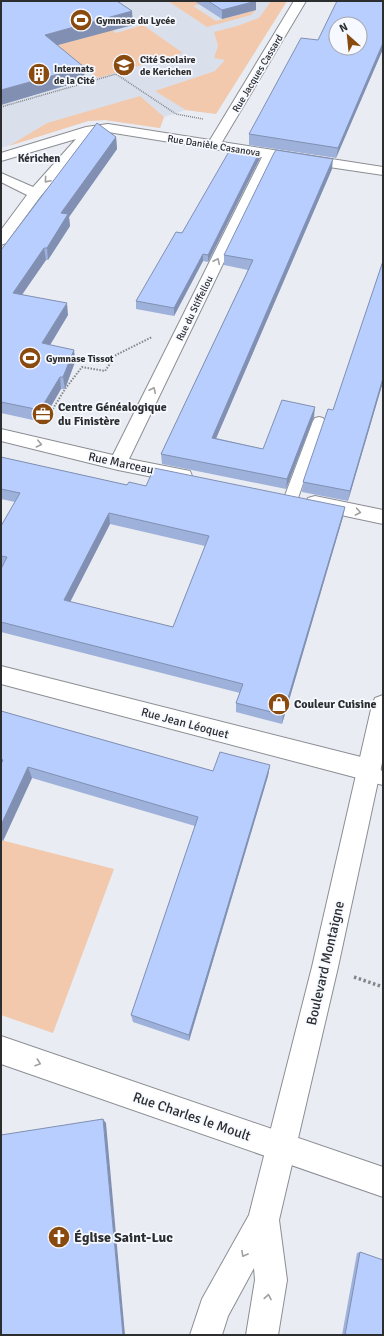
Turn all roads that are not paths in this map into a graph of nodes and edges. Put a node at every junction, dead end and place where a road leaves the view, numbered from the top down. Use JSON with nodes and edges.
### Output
{"nodes":[{"id":1,"x":300,"y":1,"type":"edge"},
{"id":2,"x":92,"y":130,"type":"junction"},
{"id":3,"x":214,"y":144,"type":"junction"},
{"id":4,"x":271,"y":155,"type":"junction"},
{"id":5,"x":1,"y":157,"type":"edge"},
{"id":6,"x":383,"y":171,"type":"edge"},
{"id":7,"x":1,"y":177,"type":"edge"},
{"id":8,"x":35,"y":194,"type":"junction"},
{"id":9,"x":1,"y":240,"type":"edge"},
{"id":10,"x":319,"y":421,"type":"dead end"},
{"id":11,"x":1,"y":435,"type":"edge"},
{"id":12,"x":118,"y":463,"type":"junction"},
{"id":13,"x":200,"y":480,"type":"edge"},
{"id":14,"x":283,"y":496,"type":"joint"},
{"id":15,"x":383,"y":517,"type":"edge"},
{"id":16,"x":1,"y":675,"type":"edge"},
{"id":17,"x":383,"y":705,"type":"edge"},
{"id":18,"x":373,"y":774,"type":"edge"},
{"id":19,"x":1,"y":1050,"type":"edge"},
{"id":20,"x":280,"y":1147,"type":"junction"},
{"id":21,"x":383,"y":1182,"type":"edge"},
{"id":22,"x":263,"y":1220,"type":"junction"},
{"id":23,"x":206,"y":1335,"type":"edge"},
{"id":24,"x":262,"y":1335,"type":"edge"}],
"edges":[{"from":1,"to":3,"type":"street","name":"Rue Jacques Cassard"},
{"from":2,"to":3,"type":"street","name":"Rue Danièle Casanova"},
{"from":2,"to":5,"type":"street","name":"Rue Danièle Casanova"},
{"from":2,"to":8,"type":"street","one_way":true},
{"from":3,"to":4,"type":"street","name":"Rue Danièle Casanova"},
{"from":4,"to":6,"type":"street","name":"Rue Danièle Casanova"},
{"from":12,"to":4,"type":"street","name":"Rue du Stiffellou","one_way":true},
{"from":7,"to":8,"type":"street"},
{"from":8,"to":9,"type":"street"},
{"from":10,"to":14,"type":"lane"},
{"from":11,"to":12,"type":"street","name":"Rue Marceau","one_way":true},
{"from":12,"to":13,"type":"street","name":"Rue Marceau"},
{"from":14,"to":15,"type":"street","one_way":true},
{"from":16,"to":18,"type":"street","name":"Rue Jean Léoquet"},
{"from":17,"to":18,"type":"street","name":"Boulevard Montaigne"},
{"from":18,"to":20,"type":"street","name":"Boulevard Montaigne"},
{"from":19,"to":20,"type":"street","name":"Rue Charles le Moult","one_way":true},
{"from":20,"to":21,"type":"street","name":"Rue Charles le Moult"},
{"from":20,"to":22,"type":"street","name":"Boulevard Montaigne"},
{"from":22,"to":23,"type":"street","name":"Boulevard Montaigne","one_way":true},
{"from":24,"to":22,"type":"street","name":"Boulevard Montaigne","one_way":true}]}
